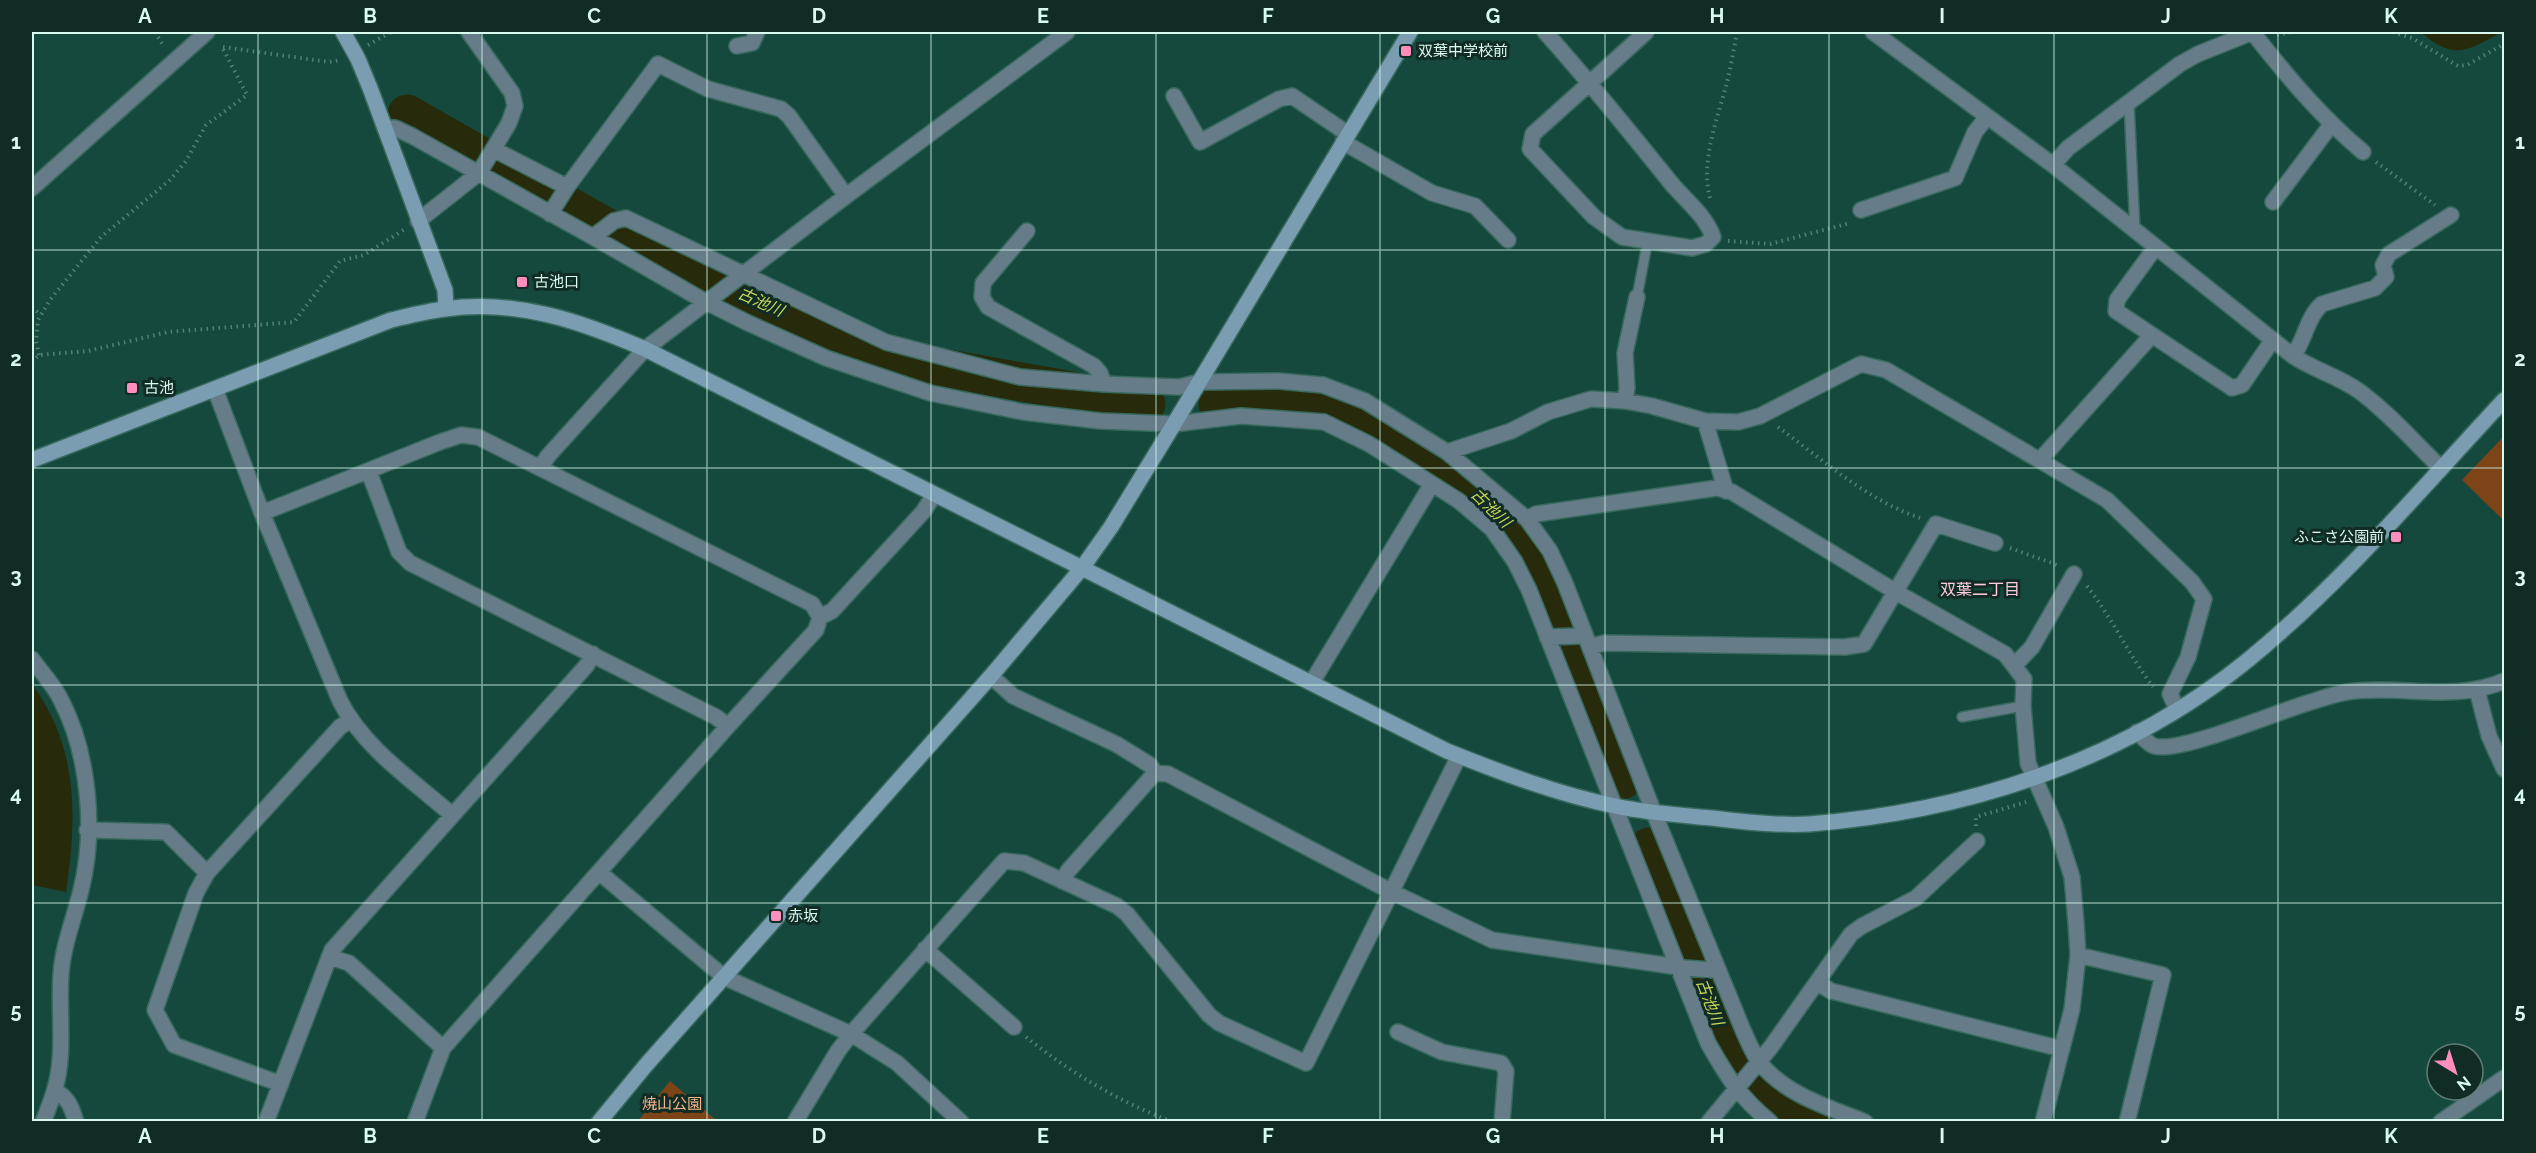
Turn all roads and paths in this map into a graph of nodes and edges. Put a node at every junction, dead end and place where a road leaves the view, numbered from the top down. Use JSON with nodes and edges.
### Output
{"nodes":[{"id":1,"x":343,"y":32,"type":"edge"},
{"id":2,"x":391,"y":32,"type":"edge"},
{"id":3,"x":757,"y":32,"type":"edge"},
{"id":4,"x":1067,"y":32,"type":"edge"},
{"id":5,"x":1410,"y":32,"type":"edge"},
{"id":6,"x":1545,"y":32,"type":"edge"},
{"id":7,"x":1646,"y":32,"type":"edge"},
{"id":8,"x":1737,"y":32,"type":"edge"},
{"id":9,"x":1873,"y":32,"type":"edge"},
{"id":10,"x":2253,"y":32,"type":"edge"},
{"id":11,"x":2393,"y":32,"type":"edge"},
{"id":12,"x":473,"y":33,"type":"edge"},
{"id":13,"x":212,"y":35,"type":"edge"},
{"id":14,"x":2505,"y":44,"type":"edge"},
{"id":15,"x":737,"y":46,"type":"dead end"},
{"id":16,"x":222,"y":47,"type":"junction"},
{"id":17,"x":355,"y":54,"type":"junction"},
{"id":18,"x":1590,"y":82,"type":"junction"},
{"id":19,"x":1174,"y":96,"type":"dead end"},
{"id":20,"x":2129,"y":102,"type":"junction"},
{"id":21,"x":1987,"y":117,"type":"junction"},
{"id":22,"x":2331,"y":125,"type":"junction"},
{"id":23,"x":385,"y":128,"type":"junction"},
{"id":24,"x":1346,"y":138,"type":"junction"},
{"id":25,"x":2362,"y":152,"type":"joint"},
{"id":26,"x":486,"y":161,"type":"junction"},
{"id":27,"x":2053,"y":165,"type":"junction"},
{"id":28,"x":32,"y":188,"type":"edge"},
{"id":29,"x":566,"y":188,"type":"junction"},
{"id":30,"x":846,"y":196,"type":"junction"},
{"id":31,"x":2273,"y":202,"type":"dead end"},
{"id":32,"x":1715,"y":207,"type":"dead end"},
{"id":33,"x":1861,"y":210,"type":"joint"},
{"id":34,"x":552,"y":211,"type":"junction"},
{"id":35,"x":2451,"y":215,"type":"joint"},
{"id":36,"x":418,"y":221,"type":"junction"},
{"id":37,"x":1027,"y":231,"type":"dead end"},
{"id":38,"x":2135,"y":231,"type":"junction"},
{"id":39,"x":595,"y":235,"type":"junction"},
{"id":40,"x":1713,"y":237,"type":"junction"},
{"id":41,"x":1508,"y":240,"type":"dead end"},
{"id":42,"x":2155,"y":248,"type":"junction"},
{"id":43,"x":1646,"y":250,"type":"dead end"},
{"id":44,"x":738,"y":277,"type":"junction"},
{"id":45,"x":1637,"y":297,"type":"joint"},
{"id":46,"x":710,"y":299,"type":"junction"},
{"id":47,"x":32,"y":307,"type":"edge"},
{"id":48,"x":446,"y":308,"type":"junction"},
{"id":49,"x":41,"y":315,"type":"junction"},
{"id":50,"x":2152,"y":335,"type":"junction"},
{"id":51,"x":2272,"y":341,"type":"junction"},
{"id":52,"x":645,"y":349,"type":"junction"},
{"id":53,"x":39,"y":355,"type":"junction"},
{"id":54,"x":2293,"y":356,"type":"junction"},
{"id":55,"x":32,"y":362,"type":"edge"},
{"id":56,"x":1200,"y":382,"type":"junction"},
{"id":57,"x":1104,"y":384,"type":"junction"},
{"id":58,"x":215,"y":389,"type":"junction"},
{"id":59,"x":2505,"y":400,"type":"edge"},
{"id":60,"x":1625,"y":401,"type":"junction"},
{"id":61,"x":1760,"y":416,"type":"junction"},
{"id":62,"x":1705,"y":420,"type":"junction"},
{"id":63,"x":1174,"y":424,"type":"junction"},
{"id":64,"x":1447,"y":452,"type":"junction"},
{"id":65,"x":32,"y":460,"type":"edge"},
{"id":66,"x":2040,"y":460,"type":"junction"},
{"id":67,"x":540,"y":468,"type":"junction"},
{"id":68,"x":2441,"y":468,"type":"junction"},
{"id":69,"x":369,"y":472,"type":"junction"},
{"id":70,"x":1432,"y":484,"type":"junction"},
{"id":71,"x":1726,"y":491,"type":"junction"},
{"id":72,"x":934,"y":495,"type":"junction"},
{"id":73,"x":262,"y":513,"type":"junction"},
{"id":74,"x":1527,"y":519,"type":"junction"},
{"id":75,"x":1936,"y":524,"type":"junction"},
{"id":76,"x":1995,"y":543,"type":"joint"},
{"id":77,"x":1082,"y":568,"type":"junction"},
{"id":78,"x":2074,"y":573,"type":"junction"},
{"id":79,"x":1896,"y":592,"type":"junction"},
{"id":80,"x":820,"y":618,"type":"junction"},
{"id":81,"x":1549,"y":637,"type":"junction"},
{"id":82,"x":1584,"y":639,"type":"junction"},
{"id":83,"x":593,"y":654,"type":"junction"},
{"id":84,"x":32,"y":659,"type":"edge"},
{"id":85,"x":2015,"y":665,"type":"junction"},
{"id":86,"x":992,"y":676,"type":"junction"},
{"id":87,"x":2505,"y":681,"type":"edge"},
{"id":88,"x":1312,"y":682,"type":"junction"},
{"id":89,"x":2477,"y":690,"type":"junction"},
{"id":90,"x":2170,"y":694,"type":"junction"},
{"id":91,"x":2023,"y":706,"type":"junction"},
{"id":92,"x":2177,"y":709,"type":"junction"},
{"id":93,"x":1962,"y":717,"type":"dead end"},
{"id":94,"x":350,"y":720,"type":"junction"},
{"id":95,"x":728,"y":726,"type":"junction"},
{"id":96,"x":2137,"y":732,"type":"junction"},
{"id":97,"x":1459,"y":756,"type":"junction"},
{"id":98,"x":2505,"y":769,"type":"edge"},
{"id":99,"x":1155,"y":773,"type":"junction"},
{"id":100,"x":2033,"y":779,"type":"junction"},
{"id":101,"x":2040,"y":794,"type":"junction"},
{"id":102,"x":1614,"y":806,"type":"junction"},
{"id":103,"x":1654,"y":813,"type":"junction"},
{"id":104,"x":451,"y":814,"type":"junction"},
{"id":105,"x":87,"y":830,"type":"junction"},
{"id":106,"x":1977,"y":841,"type":"joint"},
{"id":107,"x":207,"y":873,"type":"junction"},
{"id":108,"x":600,"y":873,"type":"junction"},
{"id":109,"x":1062,"y":880,"type":"junction"},
{"id":110,"x":1392,"y":892,"type":"junction"},
{"id":111,"x":925,"y":949,"type":"junction"},
{"id":112,"x":2078,"y":955,"type":"junction"},
{"id":113,"x":329,"y":957,"type":"junction"},
{"id":114,"x":1681,"y":968,"type":"junction"},
{"id":115,"x":1714,"y":969,"type":"junction"},
{"id":116,"x":724,"y":977,"type":"junction"},
{"id":117,"x":1818,"y":983,"type":"junction"},
{"id":118,"x":1014,"y":1027,"type":"joint"},
{"id":119,"x":1398,"y":1032,"type":"dead end"},
{"id":120,"x":851,"y":1034,"type":"junction"},
{"id":121,"x":443,"y":1047,"type":"junction"},
{"id":122,"x":2062,"y":1049,"type":"junction"},
{"id":123,"x":1756,"y":1066,"type":"junction"},
{"id":124,"x":2505,"y":1078,"type":"edge"},
{"id":125,"x":281,"y":1083,"type":"junction"},
{"id":126,"x":1738,"y":1086,"type":"junction"},
{"id":127,"x":55,"y":1091,"type":"junction"},
{"id":128,"x":802,"y":1119,"type":"edge"},
{"id":129,"x":43,"y":1122,"type":"edge"},
{"id":130,"x":76,"y":1122,"type":"edge"},
{"id":131,"x":266,"y":1122,"type":"edge"},
{"id":132,"x":415,"y":1122,"type":"edge"},
{"id":133,"x":599,"y":1122,"type":"edge"},
{"id":134,"x":961,"y":1122,"type":"edge"},
{"id":135,"x":1173,"y":1122,"type":"edge"},
{"id":136,"x":1502,"y":1122,"type":"edge"},
{"id":137,"x":1709,"y":1122,"type":"edge"},
{"id":138,"x":1770,"y":1122,"type":"edge"},
{"id":139,"x":1865,"y":1122,"type":"edge"},
{"id":140,"x":2043,"y":1122,"type":"edge"},
{"id":141,"x":2127,"y":1122,"type":"edge"},
{"id":142,"x":2441,"y":1122,"type":"edge"}],
"edges":[{"from":1,"to":17,"type":"street"},
{"from":2,"to":17,"type":"path"},
{"from":3,"to":15,"type":"street"},
{"from":4,"to":30,"type":"street"},
{"from":5,"to":24,"type":"street"},
{"from":6,"to":18,"type":"street"},
{"from":7,"to":18,"type":"street"},
{"from":8,"to":32,"type":"path"},
{"from":9,"to":21,"type":"street"},
{"from":10,"to":20,"type":"street"},
{"from":10,"to":22,"type":"street"},
{"from":11,"to":14,"type":"path"},
{"from":12,"to":26,"type":"street"},
{"from":13,"to":16,"type":"path"},
{"from":13,"to":28,"type":"street"},
{"from":16,"to":17,"type":"path"},
{"from":16,"to":49,"type":"path"},
{"from":17,"to":23,"type":"street"},
{"from":18,"to":40,"type":"street"},
{"from":18,"to":40,"type":"street"},
{"from":19,"to":24,"type":"street"},
{"from":20,"to":27,"type":"street"},
{"from":20,"to":38,"type":"lane"},
{"from":21,"to":27,"type":"street"},
{"from":21,"to":33,"type":"street"},
{"from":22,"to":25,"type":"street"},
{"from":22,"to":31,"type":"street"},
{"from":23,"to":26,"type":"street"},
{"from":23,"to":36,"type":"street"},
{"from":24,"to":41,"type":"street"},
{"from":24,"to":56,"type":"street"},
{"from":25,"to":35,"type":"path"},
{"from":26,"to":29,"type":"street"},
{"from":26,"to":34,"type":"street"},
{"from":26,"to":36,"type":"street"},
{"from":27,"to":38,"type":"street"},
{"from":29,"to":30,"type":"street"},
{"from":29,"to":34,"type":"street"},
{"from":30,"to":44,"type":"street"},
{"from":33,"to":40,"type":"path"},
{"from":34,"to":39,"type":"street"},
{"from":35,"to":54,"type":"street"},
{"from":36,"to":48,"type":"street"},
{"from":36,"to":53,"type":"path"},
{"from":37,"to":57,"type":"street"},
{"from":38,"to":42,"type":"street"},
{"from":39,"to":44,"type":"street"},
{"from":39,"to":46,"type":"street"},
{"from":42,"to":50,"type":"street"},
{"from":42,"to":51,"type":"street"},
{"from":43,"to":45,"type":"lane"},
{"from":44,"to":46,"type":"street"},
{"from":44,"to":57,"type":"street"},
{"from":45,"to":60,"type":"street"},
{"from":46,"to":52,"type":"street"},
{"from":46,"to":63,"type":"street"},
{"from":47,"to":49,"type":"path"},
{"from":48,"to":52,"type":"street"},
{"from":48,"to":58,"type":"street"},
{"from":49,"to":53,"type":"path"},
{"from":50,"to":51,"type":"street"},
{"from":50,"to":66,"type":"street"},
{"from":51,"to":54,"type":"street"},
{"from":52,"to":67,"type":"street"},
{"from":52,"to":72,"type":"street"},
{"from":53,"to":55,"type":"path"},
{"from":54,"to":68,"type":"street"},
{"from":56,"to":57,"type":"street"},
{"from":56,"to":63,"type":"street"},
{"from":56,"to":64,"type":"street"},
{"from":58,"to":65,"type":"street"},
{"from":58,"to":73,"type":"street"},
{"from":59,"to":68,"type":"street"},
{"from":60,"to":62,"type":"street"},
{"from":60,"to":64,"type":"street"},
{"from":61,"to":62,"type":"street"},
{"from":61,"to":66,"type":"street"},
{"from":61,"to":75,"type":"path"},
{"from":62,"to":71,"type":"street"},
{"from":63,"to":70,"type":"street"},
{"from":63,"to":77,"type":"street"},
{"from":64,"to":74,"type":"street"},
{"from":66,"to":90,"type":"street"},
{"from":67,"to":69,"type":"street"},
{"from":67,"to":80,"type":"street"},
{"from":68,"to":92,"type":"street"},
{"from":69,"to":73,"type":"street"},
{"from":69,"to":83,"type":"street"},
{"from":70,"to":81,"type":"street"},
{"from":70,"to":88,"type":"street"},
{"from":71,"to":74,"type":"street"},
{"from":71,"to":79,"type":"street"},
{"from":72,"to":77,"type":"street"},
{"from":72,"to":80,"type":"street"},
{"from":73,"to":94,"type":"street"},
{"from":74,"to":82,"type":"street"},
{"from":75,"to":76,"type":"street"},
{"from":75,"to":79,"type":"street"},
{"from":76,"to":78,"type":"path"},
{"from":77,"to":86,"type":"street"},
{"from":77,"to":88,"type":"street"},
{"from":78,"to":85,"type":"street"},
{"from":78,"to":90,"type":"path"},
{"from":79,"to":82,"type":"street"},
{"from":79,"to":85,"type":"street"},
{"from":80,"to":95,"type":"street"},
{"from":81,"to":82,"type":"street"},
{"from":81,"to":102,"type":"street"},
{"from":82,"to":103,"type":"street"},
{"from":83,"to":95,"type":"street"},
{"from":83,"to":104,"type":"street"},
{"from":84,"to":105,"type":"street"},
{"from":85,"to":91,"type":"street"},
{"from":86,"to":99,"type":"street"},
{"from":86,"to":116,"type":"street"},
{"from":87,"to":89,"type":"street"},
{"from":88,"to":97,"type":"street"},
{"from":89,"to":96,"type":"street"},
{"from":89,"to":98,"type":"street"},
{"from":90,"to":92,"type":"street"},
{"from":91,"to":93,"type":"lane"},
{"from":91,"to":100,"type":"street"},
{"from":92,"to":96,"type":"street"},
{"from":94,"to":104,"type":"street"},
{"from":94,"to":107,"type":"street"},
{"from":95,"to":108,"type":"street"},
{"from":96,"to":100,"type":"street"},
{"from":97,"to":102,"type":"street"},
{"from":97,"to":110,"type":"street"},
{"from":99,"to":109,"type":"street"},
{"from":99,"to":110,"type":"street"},
{"from":100,"to":101,"type":"street"},
{"from":100,"to":103,"type":"street"},
{"from":101,"to":106,"type":"path"},
{"from":101,"to":112,"type":"street"},
{"from":102,"to":103,"type":"street"},
{"from":102,"to":114,"type":"street"},
{"from":103,"to":115,"type":"street"},
{"from":104,"to":113,"type":"street"},
{"from":105,"to":107,"type":"street"},
{"from":105,"to":127,"type":"street"},
{"from":106,"to":117,"type":"street"},
{"from":107,"to":125,"type":"street"},
{"from":108,"to":116,"type":"street"},
{"from":108,"to":121,"type":"street"},
{"from":109,"to":110,"type":"street"},
{"from":109,"to":111,"type":"street"},
{"from":110,"to":114,"type":"street"},
{"from":111,"to":118,"type":"street"},
{"from":111,"to":120,"type":"street"},
{"from":112,"to":122,"type":"street"},
{"from":112,"to":141,"type":"street"},
{"from":113,"to":121,"type":"street"},
{"from":113,"to":125,"type":"street"},
{"from":114,"to":115,"type":"street"},
{"from":114,"to":126,"type":"street"},
{"from":115,"to":123,"type":"street"},
{"from":116,"to":120,"type":"street"},
{"from":116,"to":133,"type":"street"},
{"from":117,"to":122,"type":"street"},
{"from":117,"to":123,"type":"street"},
{"from":118,"to":135,"type":"path"},
{"from":119,"to":136,"type":"street"},
{"from":120,"to":128,"type":"street"},
{"from":120,"to":134,"type":"street"},
{"from":121,"to":132,"type":"street"},
{"from":122,"to":140,"type":"street"},
{"from":123,"to":126,"type":"street"},
{"from":123,"to":139,"type":"street"},
{"from":124,"to":142,"type":"street"},
{"from":125,"to":131,"type":"street"},
{"from":126,"to":137,"type":"street"},
{"from":126,"to":138,"type":"street"},
{"from":127,"to":129,"type":"street"},
{"from":127,"to":130,"type":"street"}]}
